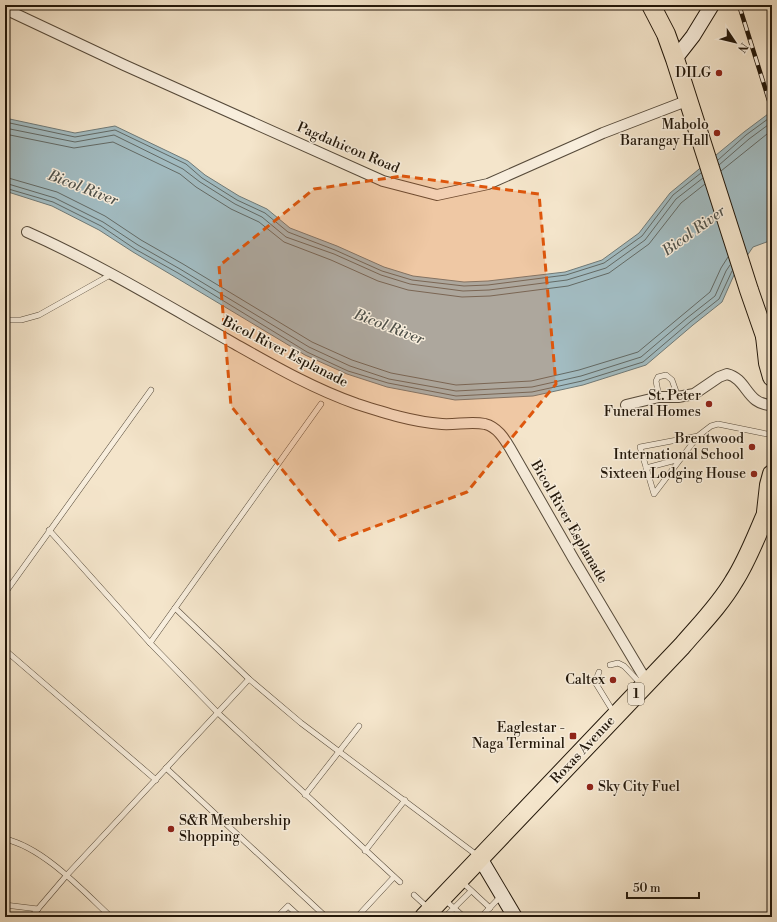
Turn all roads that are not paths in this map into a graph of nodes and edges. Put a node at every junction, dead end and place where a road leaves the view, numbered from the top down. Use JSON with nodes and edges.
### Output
{"nodes":[{"id":1,"x":650,"y":5,"type":"edge"},
{"id":2,"x":712,"y":5,"type":"edge"},
{"id":3,"x":5,"y":10,"type":"edge"},
{"id":4,"x":675,"y":60,"type":"junction"},
{"id":5,"x":689,"y":100,"type":"junction"},
{"id":6,"x":27,"y":232,"type":"dead end"},
{"id":7,"x":112,"y":274,"type":"junction"},
{"id":8,"x":5,"y":320,"type":"edge"},
{"id":9,"x":769,"y":342,"type":"edge"},
{"id":10,"x":772,"y":377,"type":"edge"},
{"id":11,"x":151,"y":390,"type":"dead end"},
{"id":12,"x":659,"y":397,"type":"junction"},
{"id":13,"x":678,"y":397,"type":"junction"},
{"id":14,"x":321,"y":404,"type":"dead end"},
{"id":15,"x":626,"y":405,"type":"dead end"},
{"id":16,"x":772,"y":406,"type":"edge"},
{"id":17,"x":772,"y":435,"type":"edge"},
{"id":18,"x":698,"y":436,"type":"junction"},
{"id":19,"x":681,"y":459,"type":"junction"},
{"id":20,"x":646,"y":468,"type":"junction"},
{"id":21,"x":772,"y":474,"type":"edge"},
{"id":22,"x":769,"y":507,"type":"edge"},
{"id":23,"x":49,"y":530,"type":"junction"},
{"id":24,"x":5,"y":592,"type":"edge"},
{"id":25,"x":175,"y":608,"type":"junction"},
{"id":26,"x":150,"y":643,"type":"junction"},
{"id":27,"x":5,"y":650,"type":"edge"},
{"id":28,"x":610,"y":666,"type":"dead end"},
{"id":29,"x":599,"y":672,"type":"dead end"},
{"id":30,"x":250,"y":679,"type":"junction"},
{"id":31,"x":645,"y":684,"type":"junction"},
{"id":32,"x":218,"y":713,"type":"junction"},
{"id":33,"x":615,"y":715,"type":"junction"},
{"id":34,"x":359,"y":726,"type":"dead end"},
{"id":35,"x":339,"y":752,"type":"junction"},
{"id":36,"x":166,"y":768,"type":"junction"},
{"id":37,"x":156,"y":780,"type":"junction"},
{"id":38,"x":305,"y":795,"type":"junction"},
{"id":39,"x":405,"y":800,"type":"junction"},
{"id":40,"x":5,"y":839,"type":"edge"},
{"id":41,"x":365,"y":851,"type":"junction"},
{"id":42,"x":480,"y":858,"type":"junction"},
{"id":43,"x":66,"y":876,"type":"junction"},
{"id":44,"x":394,"y":877,"type":"junction"},
{"id":45,"x":400,"y":882,"type":"dead end"},
{"id":46,"x":465,"y":885,"type":"junction"},
{"id":47,"x":414,"y":895,"type":"dead end"},
{"id":48,"x":502,"y":895,"type":"junction"},
{"id":49,"x":5,"y":905,"type":"edge"},
{"id":50,"x":490,"y":908,"type":"junction"},
{"id":51,"x":38,"y":909,"type":"junction"},
{"id":52,"x":439,"y":911,"type":"edge"},
{"id":53,"x":31,"y":917,"type":"edge"},
{"id":54,"x":111,"y":917,"type":"edge"},
{"id":55,"x":277,"y":917,"type":"edge"},
{"id":56,"x":300,"y":917,"type":"edge"},
{"id":57,"x":326,"y":917,"type":"edge"},
{"id":58,"x":357,"y":917,"type":"edge"},
{"id":59,"x":464,"y":917,"type":"edge"},
{"id":60,"x":481,"y":917,"type":"edge"},
{"id":61,"x":515,"y":917,"type":"edge"}],
"edges":[{"from":1,"to":4,"type":"highway"},
{"from":2,"to":4,"type":"main road"},
{"from":3,"to":5,"type":"street","name":"Pagdahicon Road"},
{"from":4,"to":5,"type":"highway"},
{"from":5,"to":9,"type":"highway"},
{"from":6,"to":7,"type":"street","name":"Bicol River Esplanade"},
{"from":7,"to":8,"type":"lane"},
{"from":7,"to":31,"type":"street","name":"Bicol River Esplanade"},
{"from":9,"to":10,"type":"highway"},
{"from":11,"to":23,"type":"lane"},
{"from":12,"to":13,"type":"street"},
{"from":12,"to":13,"type":"lane"},
{"from":12,"to":15,"type":"street"},
{"from":13,"to":16,"type":"street"},
{"from":14,"to":25,"type":"lane"},
{"from":17,"to":18,"type":"lane"},
{"from":18,"to":19,"type":"lane"},
{"from":18,"to":20,"type":"lane"},
{"from":19,"to":20,"type":"lane"},
{"from":19,"to":20,"type":"lane"},
{"from":21,"to":22,"type":"highway","name":"Roxas Avenue","number":"1"},
{"from":22,"to":31,"type":"highway","name":"Roxas Avenue","number":"1"},
{"from":23,"to":24,"type":"lane"},
{"from":23,"to":26,"type":"lane"},
{"from":25,"to":26,"type":"lane"},
{"from":25,"to":30,"type":"lane"},
{"from":26,"to":32,"type":"lane"},
{"from":27,"to":37,"type":"lane"},
{"from":28,"to":31,"type":"lane"},
{"from":29,"to":33,"type":"lane"},
{"from":30,"to":32,"type":"lane"},
{"from":30,"to":35,"type":"lane"},
{"from":31,"to":33,"type":"highway","name":"Roxas Avenue","number":"1"},
{"from":32,"to":36,"type":"lane"},
{"from":32,"to":38,"type":"lane"},
{"from":33,"to":42,"type":"highway","name":"Roxas Avenue","number":"1"},
{"from":34,"to":35,"type":"lane"},
{"from":35,"to":38,"type":"lane"},
{"from":35,"to":39,"type":"lane"},
{"from":36,"to":37,"type":"lane"},
{"from":36,"to":57,"type":"lane"},
{"from":37,"to":43,"type":"lane"},
{"from":38,"to":41,"type":"lane"},
{"from":39,"to":41,"type":"lane"},
{"from":39,"to":42,"type":"lane"},
{"from":40,"to":43,"type":"lane"},
{"from":41,"to":44,"type":"lane"},
{"from":42,"to":46,"type":"highway","name":"Roxas Avenue","number":"1"},
{"from":42,"to":48,"type":"main road"},
{"from":43,"to":51,"type":"lane"},
{"from":43,"to":54,"type":"lane"},
{"from":44,"to":45,"type":"lane"},
{"from":44,"to":58,"type":"lane"},
{"from":46,"to":50,"type":"lane"},
{"from":46,"to":52,"type":"highway","name":"Roxas Avenue","number":"1"},
{"from":47,"to":52,"type":"lane"},
{"from":48,"to":50,"type":"lane"},
{"from":48,"to":61,"type":"main road"},
{"from":49,"to":51,"type":"lane"},
{"from":50,"to":60,"type":"lane"},
{"from":51,"to":53,"type":"lane"},
{"from":52,"to":59,"type":"lane"},
{"from":55,"to":56,"type":"lane"}]}
